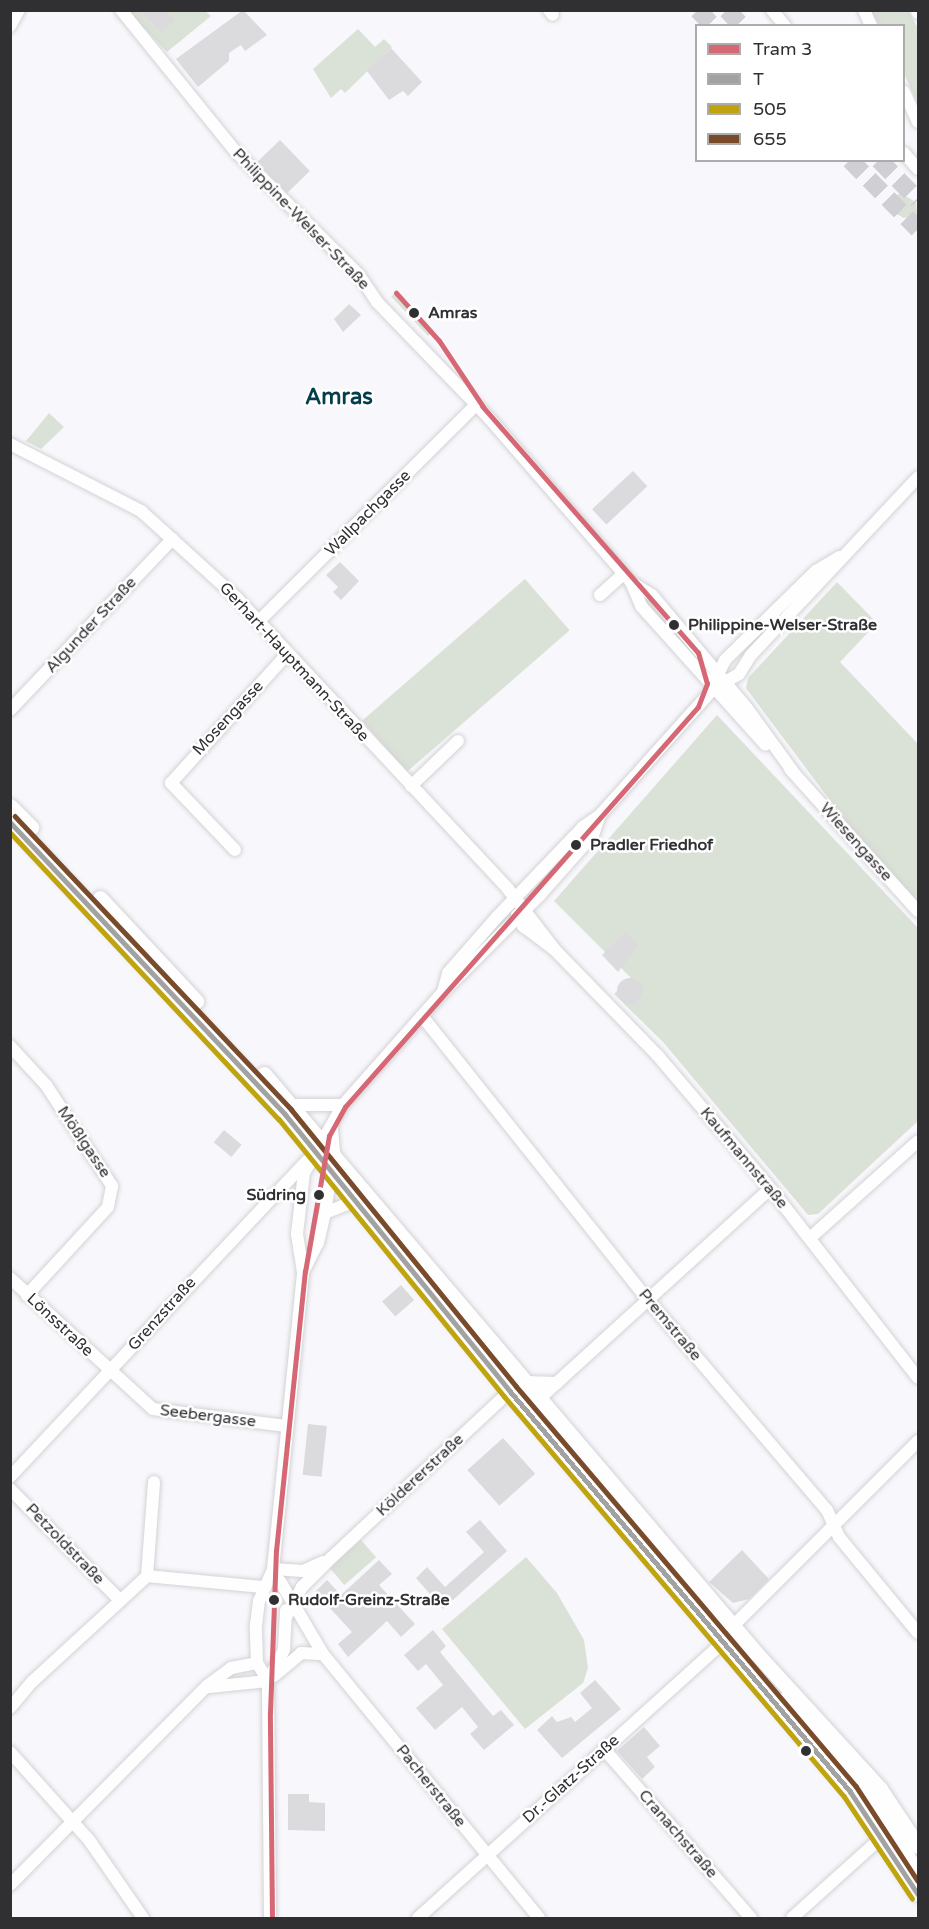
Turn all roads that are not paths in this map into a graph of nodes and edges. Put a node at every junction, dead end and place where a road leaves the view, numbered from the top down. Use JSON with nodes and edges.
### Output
{"nodes":[{"id":1,"x":19,"y":10,"type":"edge"},
{"id":2,"x":121,"y":10,"type":"edge"},
{"id":3,"x":772,"y":10,"type":"edge"},
{"id":4,"x":864,"y":10,"type":"edge"},
{"id":5,"x":783,"y":24,"type":"edge"},
{"id":6,"x":870,"y":24,"type":"edge"},
{"id":7,"x":10,"y":26,"type":"edge"},
{"id":8,"x":905,"y":96,"type":"edge"},
{"id":9,"x":918,"y":123,"type":"edge"},
{"id":10,"x":905,"y":155,"type":"edge"},
{"id":11,"x":918,"y":169,"type":"edge"},
{"id":12,"x":476,"y":405,"type":"junction"},
{"id":13,"x":10,"y":444,"type":"edge"},
{"id":14,"x":918,"y":477,"type":"edge"},
{"id":15,"x":172,"y":539,"type":"junction"},
{"id":16,"x":845,"y":553,"type":"junction"},
{"id":17,"x":627,"y":578,"type":"junction"},
{"id":18,"x":600,"y":595,"type":"dead end"},
{"id":19,"x":259,"y":621,"type":"junction"},
{"id":20,"x":287,"y":654,"type":"junction"},
{"id":21,"x":721,"y":677,"type":"junction"},
{"id":22,"x":713,"y":689,"type":"junction"},
{"id":23,"x":10,"y":711,"type":"edge"},
{"id":24,"x":458,"y":741,"type":"dead end"},
{"id":25,"x":794,"y":773,"type":"junction"},
{"id":26,"x":411,"y":786,"type":"junction"},
{"id":27,"x":10,"y":806,"type":"edge"},
{"id":28,"x":600,"y":815,"type":"junction"},
{"id":29,"x":10,"y":821,"type":"edge"},
{"id":30,"x":235,"y":849,"type":"dead end"},
{"id":31,"x":516,"y":899,"type":"junction"},
{"id":32,"x":526,"y":910,"type":"junction"},
{"id":33,"x":918,"y":911,"type":"edge"},
{"id":34,"x":517,"y":920,"type":"junction"},
{"id":35,"x":555,"y":950,"type":"junction"},
{"id":36,"x":443,"y":992,"type":"junction"},
{"id":37,"x":422,"y":1016,"type":"junction"},
{"id":38,"x":10,"y":1046,"type":"edge"},
{"id":39,"x":292,"y":1105,"type":"junction"},
{"id":40,"x":343,"y":1106,"type":"junction"},
{"id":41,"x":917,"y":1144,"type":"edge"},
{"id":42,"x":325,"y":1149,"type":"junction"},
{"id":43,"x":332,"y":1175,"type":"junction"},
{"id":44,"x":770,"y":1189,"type":"junction"},
{"id":45,"x":354,"y":1201,"type":"junction"},
{"id":46,"x":325,"y":1213,"type":"junction"},
{"id":47,"x":810,"y":1238,"type":"junction"},
{"id":48,"x":303,"y":1272,"type":"junction"},
{"id":49,"x":10,"y":1278,"type":"edge"},
{"id":50,"x":27,"y":1294,"type":"junction"},
{"id":51,"x":648,"y":1300,"type":"junction"},
{"id":52,"x":109,"y":1371,"type":"junction"},
{"id":53,"x":918,"y":1378,"type":"edge"},
{"id":54,"x":525,"y":1382,"type":"junction"},
{"id":55,"x":557,"y":1383,"type":"junction"},
{"id":56,"x":510,"y":1391,"type":"junction"},
{"id":57,"x":539,"y":1399,"type":"junction"},
{"id":58,"x":285,"y":1426,"type":"junction"},
{"id":59,"x":918,"y":1441,"type":"edge"},
{"id":60,"x":10,"y":1477,"type":"edge"},
{"id":61,"x":154,"y":1482,"type":"dead end"},
{"id":62,"x":10,"y":1488,"type":"edge"},
{"id":63,"x":834,"y":1526,"type":"junction"},
{"id":64,"x":330,"y":1559,"type":"junction"},
{"id":65,"x":273,"y":1569,"type":"junction"},
{"id":66,"x":147,"y":1576,"type":"junction"},
{"id":67,"x":280,"y":1581,"type":"junction"},
{"id":68,"x":264,"y":1587,"type":"junction"},
{"id":69,"x":119,"y":1599,"type":"junction"},
{"id":70,"x":293,"y":1600,"type":"junction"},
{"id":71,"x":286,"y":1617,"type":"junction"},
{"id":72,"x":706,"y":1619,"type":"junction"},
{"id":73,"x":733,"y":1626,"type":"junction"},
{"id":74,"x":918,"y":1633,"type":"edge"},
{"id":75,"x":725,"y":1641,"type":"junction"},
{"id":76,"x":323,"y":1654,"type":"junction"},
{"id":77,"x":742,"y":1661,"type":"junction"},
{"id":78,"x":257,"y":1663,"type":"junction"},
{"id":79,"x":775,"y":1674,"type":"junction"},
{"id":80,"x":268,"y":1681,"type":"junction"},
{"id":81,"x":202,"y":1690,"type":"junction"},
{"id":82,"x":10,"y":1708,"type":"edge"},
{"id":83,"x":808,"y":1724,"type":"junction"},
{"id":84,"x":604,"y":1749,"type":"junction"},
{"id":85,"x":10,"y":1752,"type":"edge"},
{"id":86,"x":70,"y":1820,"type":"junction"},
{"id":87,"x":883,"y":1836,"type":"junction"},
{"id":88,"x":918,"y":1846,"type":"edge"},
{"id":89,"x":486,"y":1854,"type":"junction"},
{"id":90,"x":918,"y":1873,"type":"edge"},
{"id":91,"x":10,"y":1885,"type":"edge"},
{"id":92,"x":918,"y":1894,"type":"edge"},
{"id":93,"x":143,"y":1918,"type":"edge"},
{"id":94,"x":270,"y":1918,"type":"edge"},
{"id":95,"x":418,"y":1918,"type":"edge"},
{"id":96,"x":539,"y":1918,"type":"edge"},
{"id":97,"x":751,"y":1918,"type":"edge"},
{"id":98,"x":792,"y":1918,"type":"edge"}],
"edges":[{"from":1,"to":7,"type":"street"},
{"from":2,"to":12,"type":"street","name":"Philippine-Welser-Straße"},
{"from":3,"to":5,"type":"street"},
{"from":4,"to":6,"type":"street"},
{"from":8,"to":9,"type":"street"},
{"from":10,"to":11,"type":"street"},
{"from":12,"to":17,"type":"street","name":"Philippine-Welser-Straße"},
{"from":12,"to":19,"type":"street","name":"Wallpachgasse"},
{"from":13,"to":15,"type":"street","name":"Gerhart-Hauptmann-Straße"},
{"from":14,"to":16,"type":"street"},
{"from":15,"to":19,"type":"street","name":"Gerhart-Hauptmann-Straße"},
{"from":15,"to":23,"type":"street","name":"Algunder Straße"},
{"from":16,"to":21,"type":"street"},
{"from":16,"to":21,"type":"street"},
{"from":17,"to":18,"type":"street"},
{"from":17,"to":21,"type":"street","name":"Philippine-Welser-Straße"},
{"from":17,"to":22,"type":"street","name":"Philippine-Welser-Straße"},
{"from":19,"to":20,"type":"street","name":"Gerhart-Hauptmann-Straße"},
{"from":20,"to":26,"type":"street","name":"Gerhart-Hauptmann-Straße"},
{"from":20,"to":30,"type":"street","name":"Mosengasse"},
{"from":21,"to":22,"type":"street"},
{"from":21,"to":25,"type":"street","name":"Wiesengasse"},
{"from":22,"to":25,"type":"street","name":"Wiesengasse"},
{"from":22,"to":28,"type":"street"},
{"from":24,"to":26,"type":"street"},
{"from":25,"to":33,"type":"street","name":"Wiesengasse"},
{"from":26,"to":31,"type":"street","name":"Gerhart-Hauptmann-Straße"},
{"from":27,"to":39,"type":"main road"},
{"from":28,"to":31,"type":"street"},
{"from":28,"to":32,"type":"street"},
{"from":29,"to":42,"type":"main road"},
{"from":31,"to":32,"type":"street","name":"Gerhart-Hauptmann-Straße"},
{"from":31,"to":34,"type":"street"},
{"from":31,"to":36,"type":"street"},
{"from":32,"to":34,"type":"street"},
{"from":32,"to":35,"type":"street","name":"Kaufmannstraße"},
{"from":34,"to":35,"type":"street","name":"Kaufmannstraße"},
{"from":34,"to":36,"type":"street"},
{"from":35,"to":44,"type":"street","name":"Kaufmannstraße"},
{"from":36,"to":37,"type":"street"},
{"from":37,"to":40,"type":"street"},
{"from":37,"to":51,"type":"street","name":"Premstraße"},
{"from":38,"to":50,"type":"street","name":"Mößlgasse"},
{"from":39,"to":40,"type":"street"},
{"from":39,"to":42,"type":"main road"},
{"from":40,"to":42,"type":"street"},
{"from":41,"to":47,"type":"street"},
{"from":42,"to":43,"type":"main road"},
{"from":42,"to":48,"type":"street"},
{"from":42,"to":52,"type":"street","name":"Grenzstraße"},
{"from":42,"to":54,"type":"main road"},
{"from":43,"to":45,"type":"main road"},
{"from":43,"to":46,"type":"street"},
{"from":44,"to":47,"type":"street","name":"Kaufmannstraße"},
{"from":44,"to":51,"type":"street"},
{"from":45,"to":46,"type":"street"},
{"from":45,"to":56,"type":"main road"},
{"from":46,"to":48,"type":"street"},
{"from":47,"to":53,"type":"street","name":"Kaufmannstraße"},
{"from":48,"to":58,"type":"street"},
{"from":49,"to":50,"type":"street","name":"Lönsstraße"},
{"from":50,"to":52,"type":"street","name":"Lönsstraße"},
{"from":51,"to":55,"type":"street"},
{"from":51,"to":63,"type":"street","name":"Premstraße"},
{"from":52,"to":58,"type":"street","name":"Seebergasse"},
{"from":52,"to":60,"type":"street","name":"Grenzstraße"},
{"from":54,"to":55,"type":"street"},
{"from":54,"to":56,"type":"street","name":"Köldererstraße"},
{"from":54,"to":57,"type":"main road"},
{"from":55,"to":57,"type":"street"},
{"from":56,"to":64,"type":"street","name":"Köldererstraße"},
{"from":56,"to":72,"type":"main road"},
{"from":57,"to":73,"type":"main road"},
{"from":58,"to":65,"type":"street"},
{"from":59,"to":63,"type":"street"},
{"from":61,"to":66,"type":"street"},
{"from":62,"to":69,"type":"street","name":"Petzoldstraße"},
{"from":63,"to":73,"type":"street"},
{"from":63,"to":74,"type":"street","name":"Premstraße"},
{"from":64,"to":65,"type":"street","name":"Köldererstraße"},
{"from":64,"to":70,"type":"street","name":"Köldererstraße"},
{"from":65,"to":67,"type":"street","name":"Pacherstraße"},
{"from":65,"to":68,"type":"street"},
{"from":66,"to":68,"type":"street"},
{"from":66,"to":69,"type":"street"},
{"from":67,"to":70,"type":"street","name":"Pacherstraße"},
{"from":67,"to":71,"type":"street"},
{"from":68,"to":78,"type":"street"},
{"from":69,"to":82,"type":"street"},
{"from":70,"to":71,"type":"street","name":"Köldererstraße"},
{"from":70,"to":76,"type":"street","name":"Pacherstraße"},
{"from":71,"to":80,"type":"street"},
{"from":72,"to":73,"type":"street"},
{"from":72,"to":75,"type":"main road"},
{"from":73,"to":79,"type":"main road"},
{"from":75,"to":77,"type":"main road"},
{"from":75,"to":84,"type":"street","name":"Dr.-Glatz-Straße"},
{"from":76,"to":80,"type":"street"},
{"from":76,"to":89,"type":"street","name":"Pacherstraße"},
{"from":77,"to":83,"type":"main road"},
{"from":77,"to":87,"type":"main road"},
{"from":78,"to":80,"type":"street"},
{"from":78,"to":81,"type":"street"},
{"from":79,"to":83,"type":"main road"},
{"from":79,"to":88,"type":"main road"},
{"from":80,"to":81,"type":"street"},
{"from":80,"to":94,"type":"street"},
{"from":81,"to":86,"type":"street"},
{"from":83,"to":90,"type":"main road"},
{"from":84,"to":89,"type":"street","name":"Dr.-Glatz-Straße"},
{"from":84,"to":97,"type":"street","name":"Cranachstraße"},
{"from":85,"to":86,"type":"street"},
{"from":86,"to":91,"type":"street"},
{"from":86,"to":93,"type":"street"},
{"from":87,"to":92,"type":"main road"},
{"from":87,"to":98,"type":"street"},
{"from":89,"to":95,"type":"street","name":"Dr.-Glatz-Straße"},
{"from":89,"to":96,"type":"street","name":"Pacherstraße"}]}
